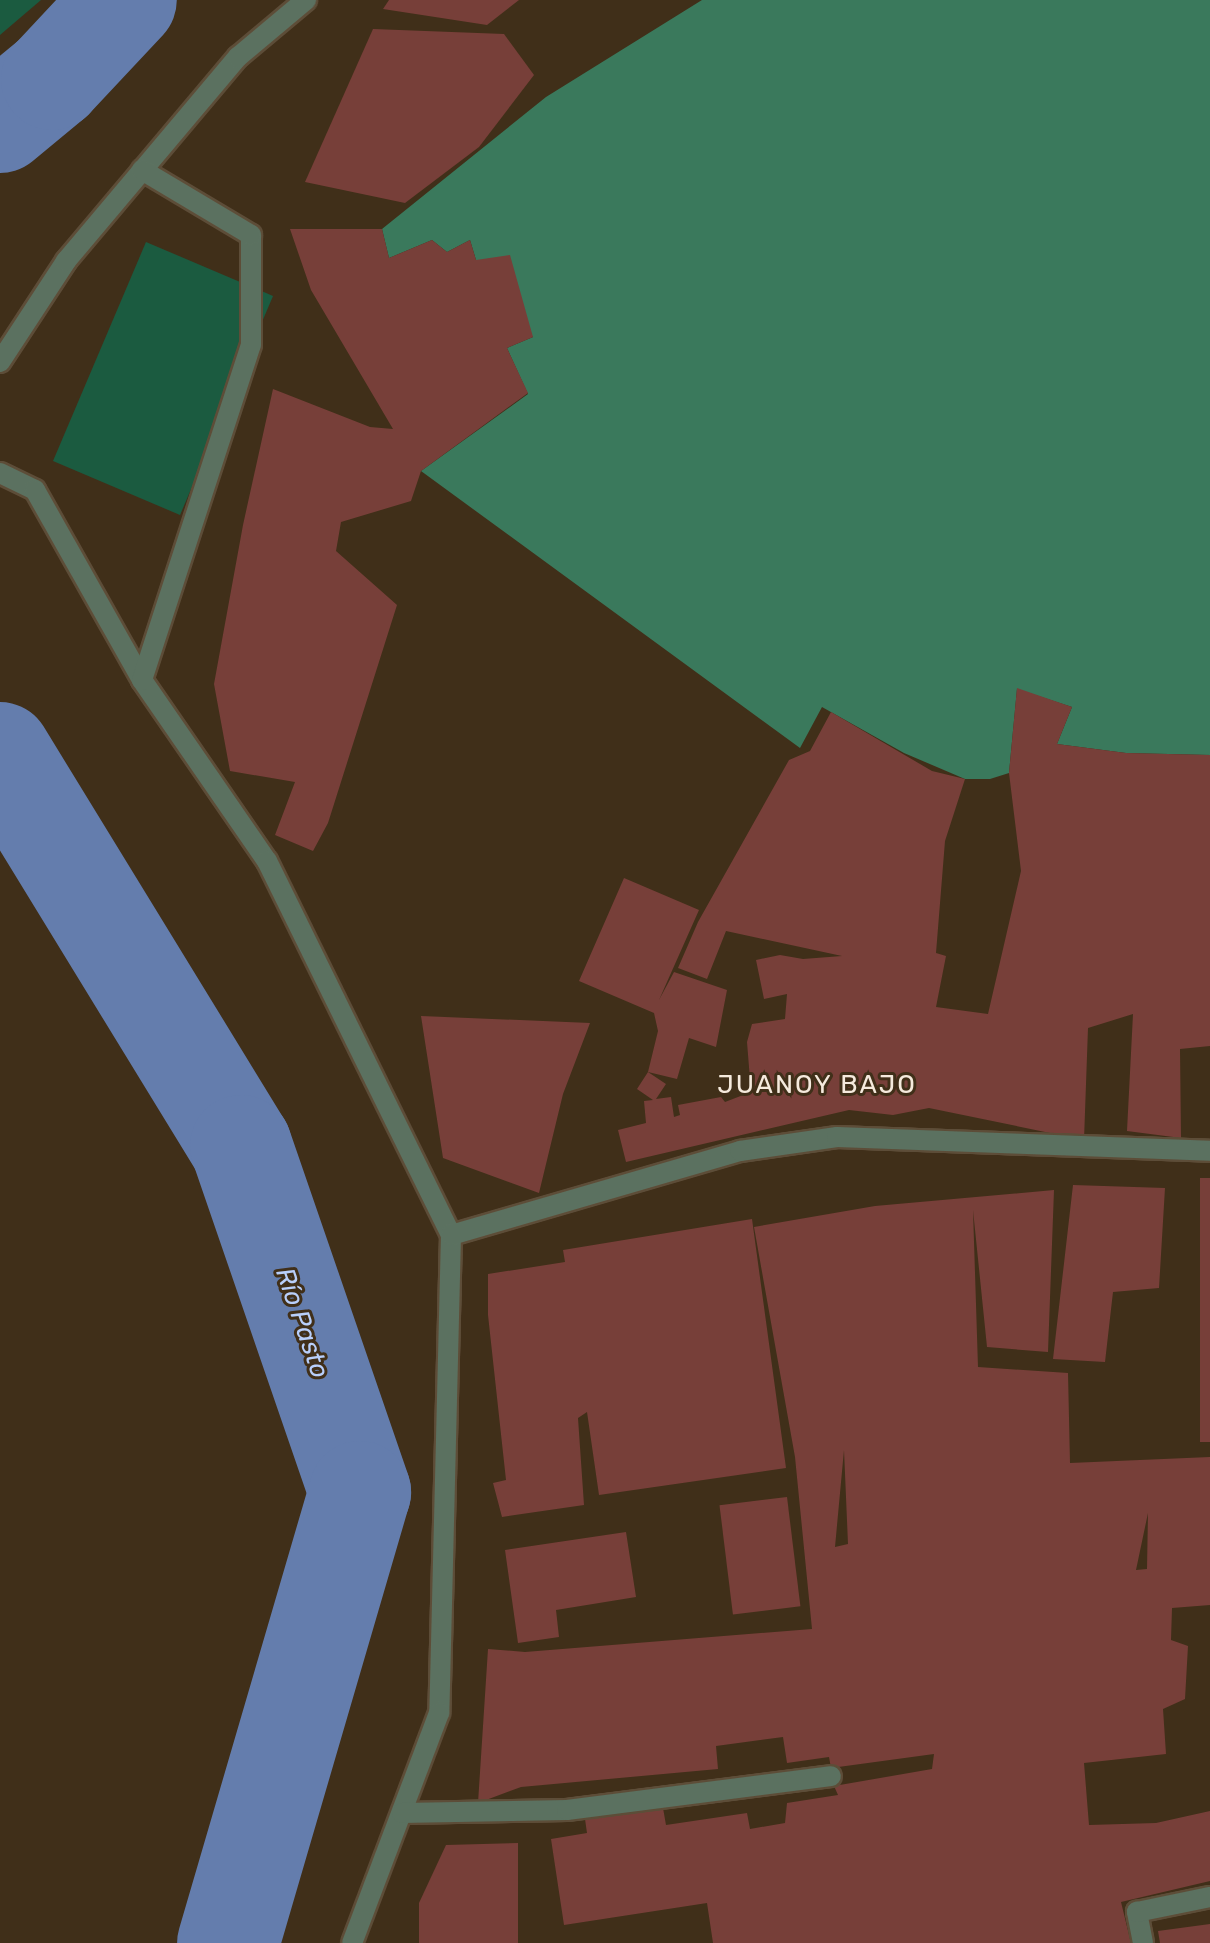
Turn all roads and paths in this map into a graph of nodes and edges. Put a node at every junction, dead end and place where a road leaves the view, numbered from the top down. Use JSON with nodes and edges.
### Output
{"nodes":[{"id":1,"x":306,"y":0,"type":"edge"},
{"id":2,"x":142,"y":170,"type":"junction"},
{"id":3,"x":0,"y":362,"type":"edge"},
{"id":4,"x":0,"y":473,"type":"edge"},
{"id":5,"x":142,"y":680,"type":"junction"},
{"id":6,"x":1210,"y":1151,"type":"edge"},
{"id":7,"x":451,"y":1235,"type":"junction"},
{"id":8,"x":831,"y":1776,"type":"dead end"},
{"id":9,"x":402,"y":1813,"type":"junction"},
{"id":10,"x":1210,"y":1897,"type":"edge"},
{"id":11,"x":352,"y":1943,"type":"edge"},
{"id":12,"x":1143,"y":1943,"type":"edge"}],
"edges":[{"from":1,"to":2,"type":"street"},
{"from":2,"to":3,"type":"street"},
{"from":2,"to":5,"type":"street"},
{"from":4,"to":5,"type":"street"},
{"from":5,"to":7,"type":"street"},
{"from":6,"to":7,"type":"street"},
{"from":7,"to":9,"type":"street"},
{"from":8,"to":9,"type":"street"},
{"from":9,"to":11,"type":"street"},
{"from":10,"to":12,"type":"street"}]}
